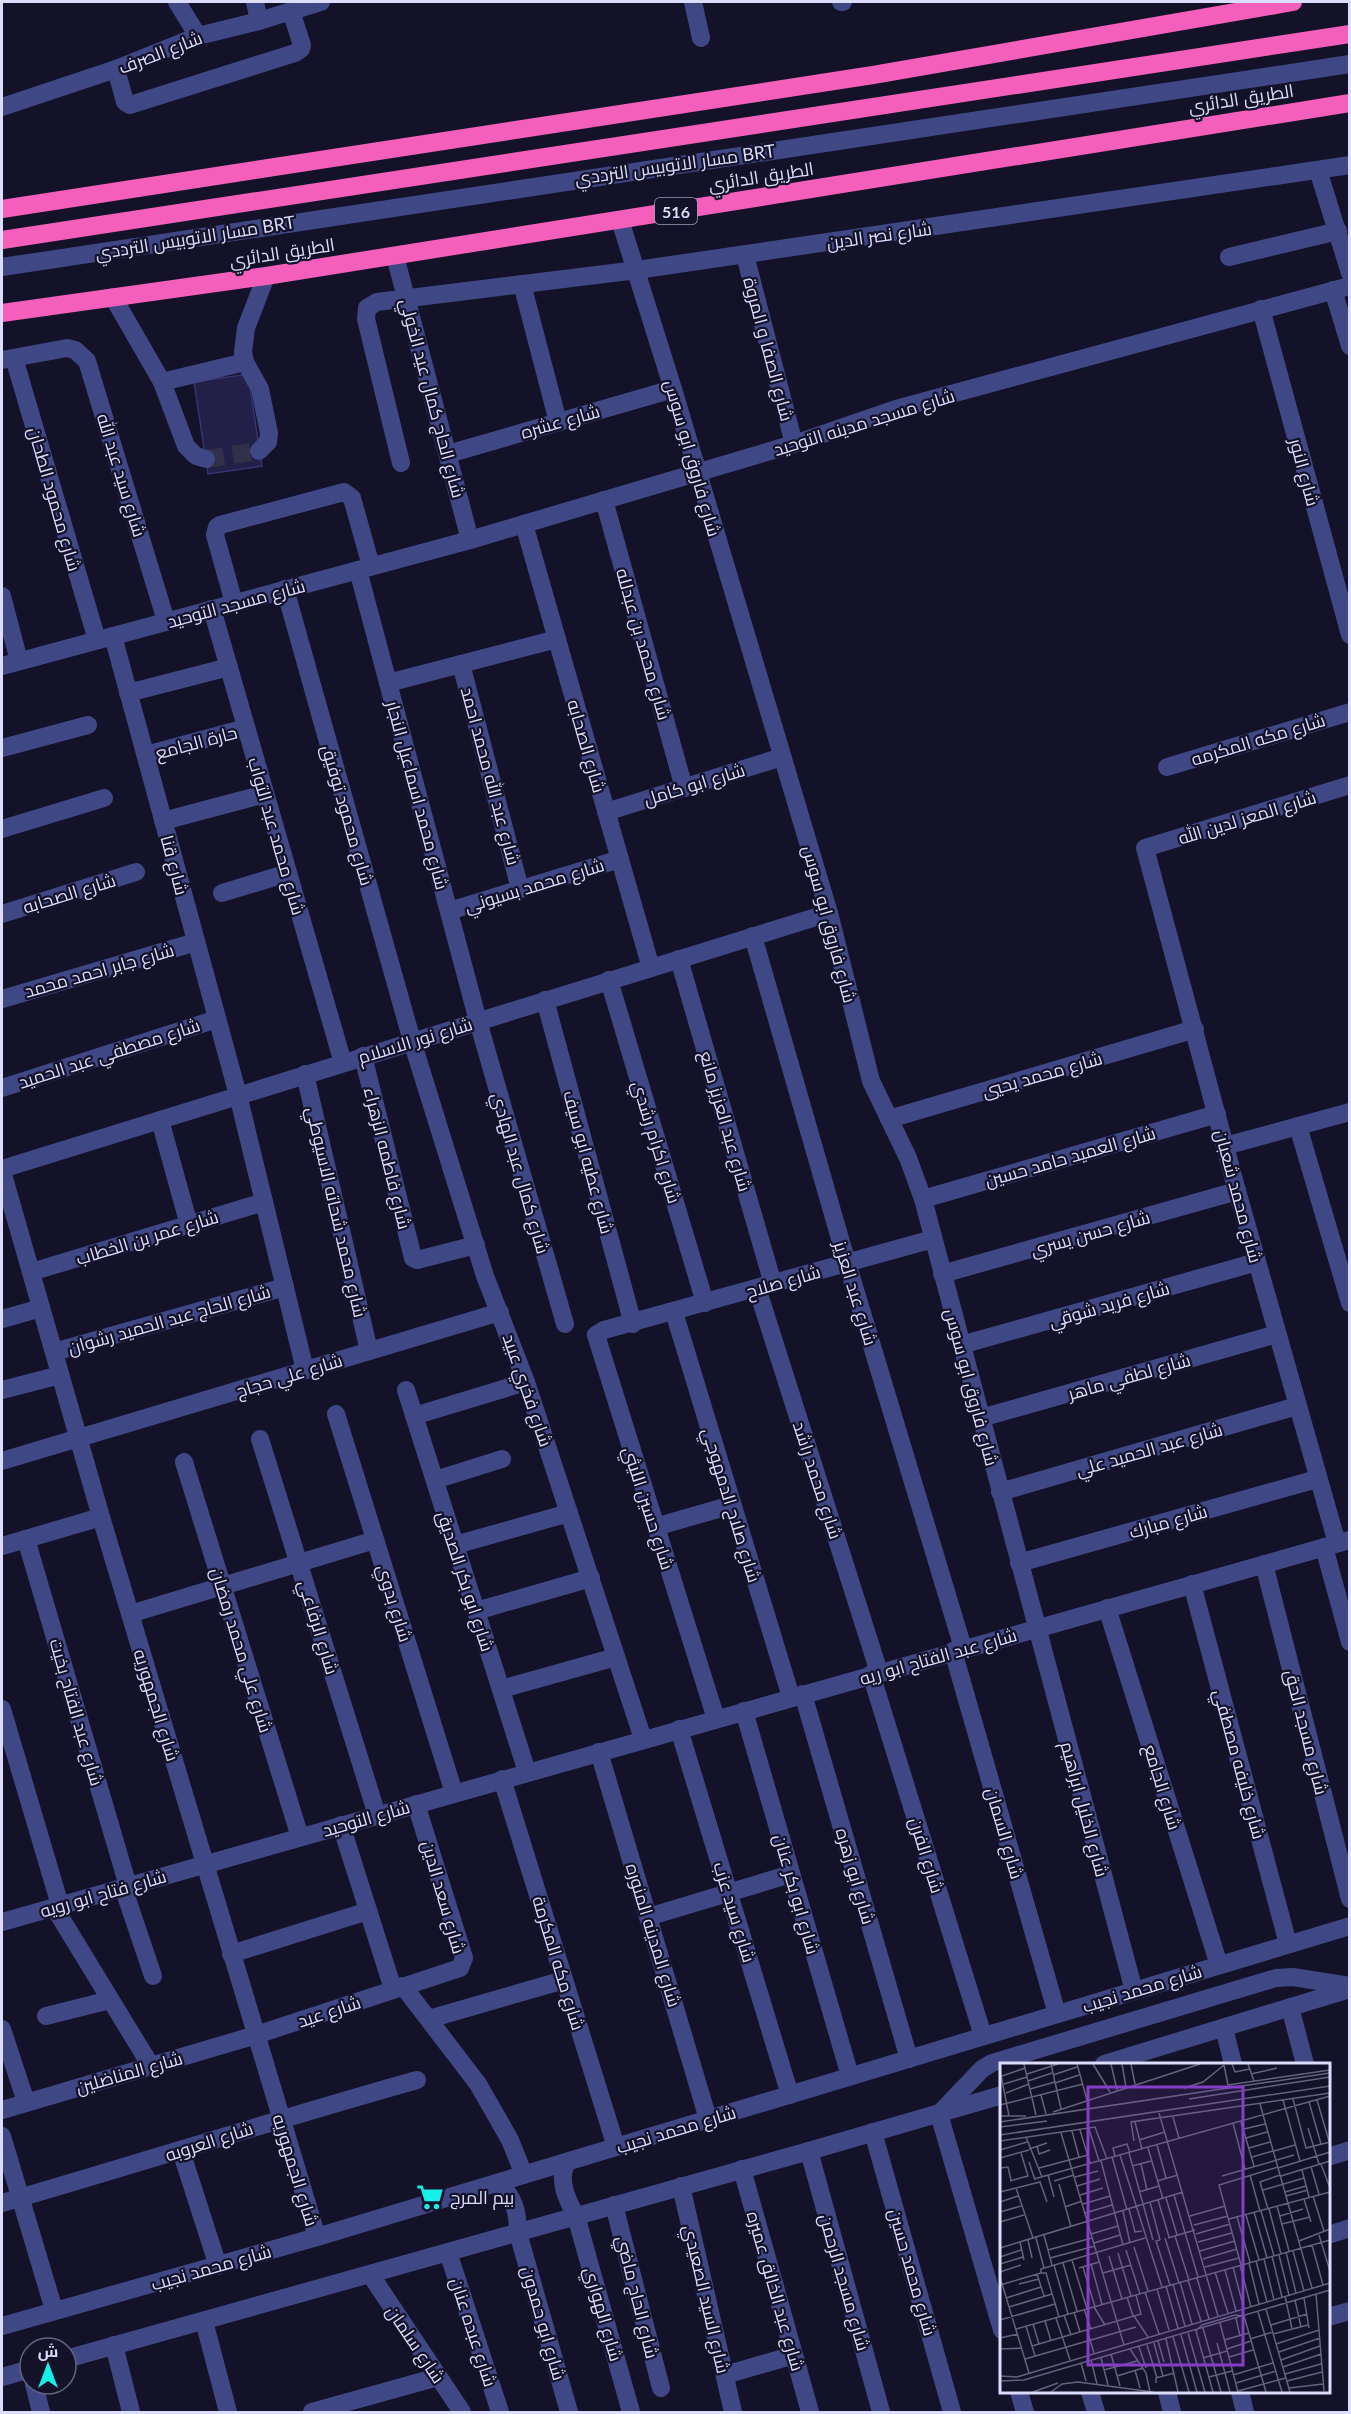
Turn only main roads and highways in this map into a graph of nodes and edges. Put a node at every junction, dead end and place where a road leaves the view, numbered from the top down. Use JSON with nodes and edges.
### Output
{"nodes":[{"id":1,"x":1293,"y":2,"type":"edge"},
{"id":2,"x":1350,"y":34,"type":"edge"},
{"id":3,"x":1350,"y":103,"type":"edge"},
{"id":4,"x":2,"y":209,"type":"edge"},
{"id":5,"x":2,"y":240,"type":"edge"},
{"id":6,"x":2,"y":313,"type":"edge"}],
"edges":[{"from":1,"to":4,"type":"highway"},
{"from":2,"to":5,"type":"highway"},
{"from":3,"to":6,"type":"highway","name":"الطريق الدائري","number":"516"}]}
